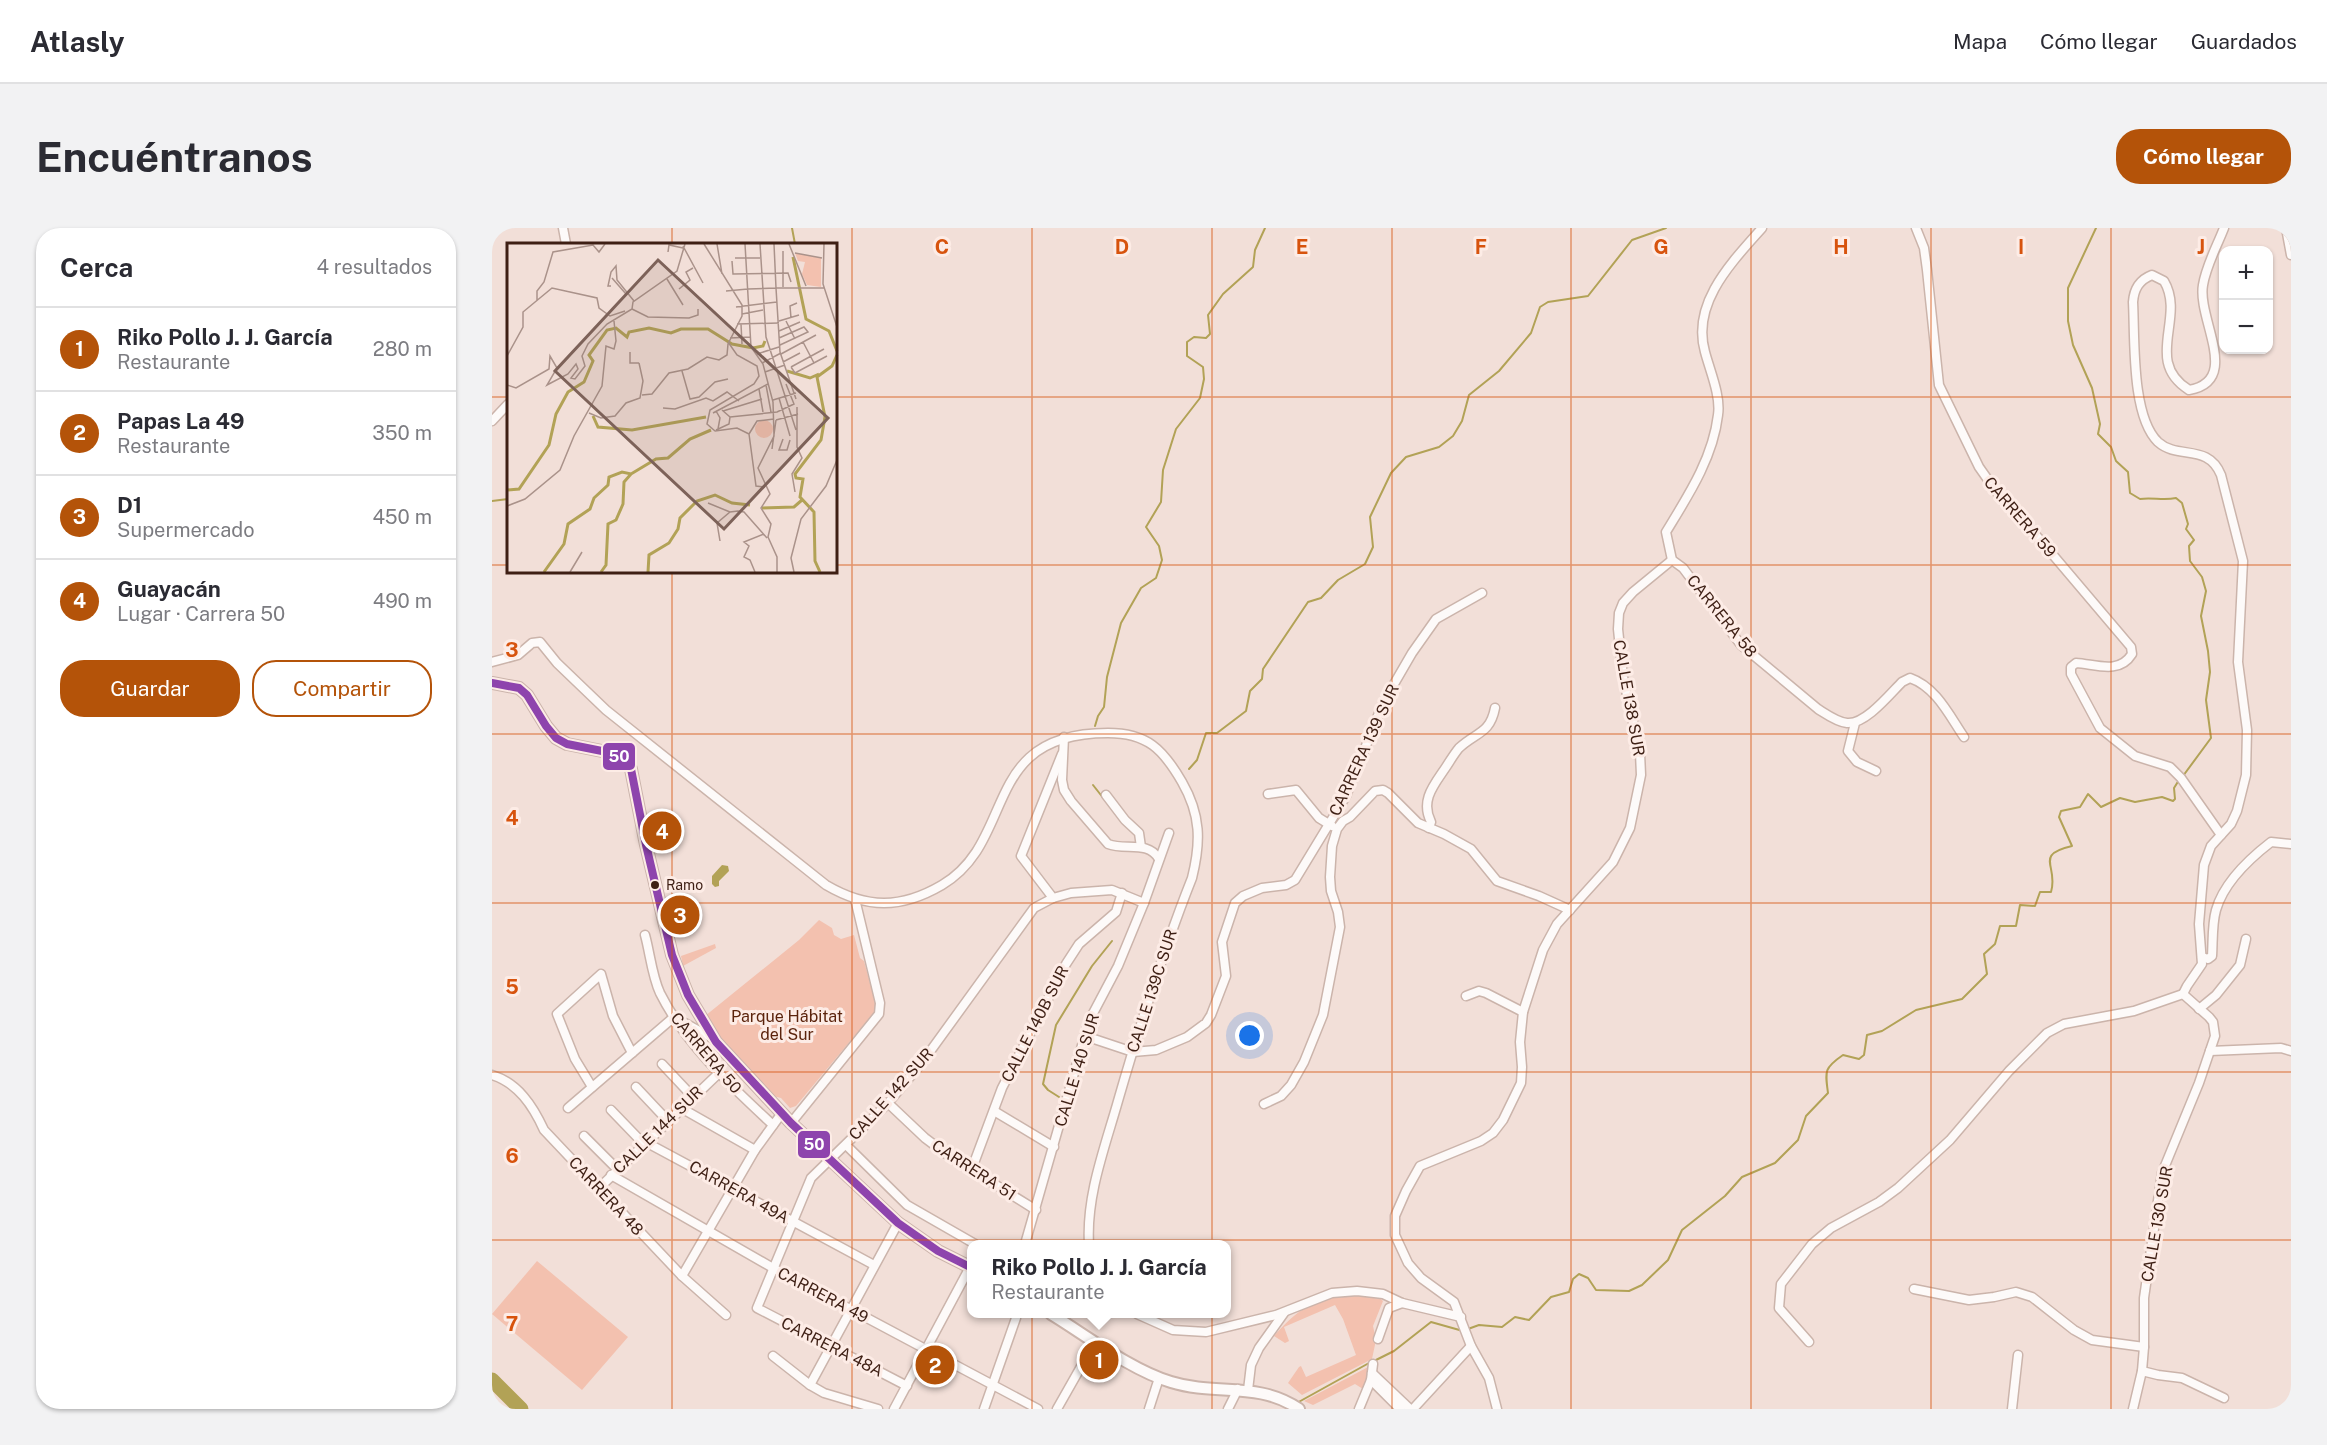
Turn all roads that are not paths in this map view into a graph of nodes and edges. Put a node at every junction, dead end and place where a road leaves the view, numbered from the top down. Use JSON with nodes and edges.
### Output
{"nodes":[{"id":1,"x":563,"y":228,"type":"edge"},
{"id":2,"x":1762,"y":228,"type":"edge"},
{"id":3,"x":1916,"y":228,"type":"edge"},
{"id":4,"x":2224,"y":228,"type":"edge"},
{"id":5,"x":2286,"y":228,"type":"edge"},
{"id":6,"x":566,"y":243,"type":"edge"},
{"id":7,"x":2291,"y":255,"type":"edge"},
{"id":8,"x":507,"y":405,"type":"edge"},
{"id":9,"x":492,"y":421,"type":"edge"},
{"id":10,"x":1672,"y":560,"type":"junction"},
{"id":11,"x":1482,"y":593,"type":"dead end"},
{"id":12,"x":492,"y":662,"type":"edge"},
{"id":13,"x":492,"y":683,"type":"edge"},
{"id":14,"x":1495,"y":708,"type":"dead end"},
{"id":15,"x":1855,"y":723,"type":"junction"},
{"id":16,"x":1965,"y":737,"type":"dead end"},
{"id":17,"x":1064,"y":738,"type":"junction"},
{"id":18,"x":1062,"y":754,"type":"junction"},
{"id":19,"x":1876,"y":771,"type":"dead end"},
{"id":20,"x":1268,"y":794,"type":"dead end"},
{"id":21,"x":1106,"y":795,"type":"dead end"},
{"id":22,"x":1329,"y":823,"type":"junction"},
{"id":23,"x":1429,"y":828,"type":"junction"},
{"id":24,"x":1337,"y":829,"type":"junction"},
{"id":25,"x":1169,"y":833,"type":"dead end"},
{"id":26,"x":2221,"y":835,"type":"junction"},
{"id":27,"x":2291,"y":844,"type":"edge"},
{"id":28,"x":1141,"y":847,"type":"junction"},
{"id":29,"x":1160,"y":859,"type":"junction"},
{"id":30,"x":1122,"y":893,"type":"junction"},
{"id":31,"x":1053,"y":898,"type":"junction"},
{"id":32,"x":855,"y":899,"type":"junction"},
{"id":33,"x":1144,"y":903,"type":"junction"},
{"id":34,"x":1570,"y":910,"type":"junction"},
{"id":35,"x":645,"y":935,"type":"dead end"},
{"id":36,"x":2246,"y":939,"type":"dead end"},
{"id":37,"x":2202,"y":957,"type":"junction"},
{"id":38,"x":2183,"y":994,"type":"junction"},
{"id":39,"x":1466,"y":996,"type":"dead end"},
{"id":40,"x":2199,"y":1009,"type":"junction"},
{"id":41,"x":1523,"y":1012,"type":"junction"},
{"id":42,"x":674,"y":1017,"type":"junction"},
{"id":43,"x":1085,"y":1036,"type":"junction"},
{"id":44,"x":712,"y":1038,"type":"junction"},
{"id":45,"x":2291,"y":1049,"type":"edge"},
{"id":46,"x":2210,"y":1051,"type":"junction"},
{"id":47,"x":1133,"y":1052,"type":"junction"},
{"id":48,"x":632,"y":1053,"type":"junction"},
{"id":49,"x":662,"y":1064,"type":"dead end"},
{"id":50,"x":719,"y":1073,"type":"junction"},
{"id":51,"x":492,"y":1075,"type":"edge"},
{"id":52,"x":636,"y":1087,"type":"dead end"},
{"id":53,"x":592,"y":1088,"type":"junction"},
{"id":54,"x":693,"y":1097,"type":"junction"},
{"id":55,"x":888,"y":1103,"type":"junction"},
{"id":56,"x":1264,"y":1104,"type":"dead end"},
{"id":57,"x":568,"y":1108,"type":"dead end"},
{"id":58,"x":681,"y":1108,"type":"junction"},
{"id":59,"x":611,"y":1110,"type":"dead end"},
{"id":60,"x":994,"y":1111,"type":"junction"},
{"id":61,"x":782,"y":1113,"type":"junction"},
{"id":62,"x":667,"y":1120,"type":"junction"},
{"id":63,"x":791,"y":1123,"type":"junction"},
{"id":64,"x":772,"y":1125,"type":"junction"},
{"id":65,"x":584,"y":1136,"type":"dead end"},
{"id":66,"x":645,"y":1142,"type":"junction"},
{"id":67,"x":846,"y":1145,"type":"junction"},
{"id":68,"x":1054,"y":1147,"type":"junction"},
{"id":69,"x":756,"y":1150,"type":"junction"},
{"id":70,"x":830,"y":1160,"type":"junction"},
{"id":71,"x":971,"y":1171,"type":"junction"},
{"id":72,"x":614,"y":1172,"type":"junction"},
{"id":73,"x":599,"y":1188,"type":"junction"},
{"id":74,"x":733,"y":1189,"type":"junction"},
{"id":75,"x":1036,"y":1209,"type":"junction"},
{"id":76,"x":793,"y":1222,"type":"junction"},
{"id":77,"x":898,"y":1223,"type":"junction"},
{"id":78,"x":708,"y":1232,"type":"junction"},
{"id":79,"x":967,"y":1240,"type":"edge"},
{"id":80,"x":1027,"y":1240,"type":"edge"},
{"id":81,"x":1089,"y":1240,"type":"edge"},
{"id":82,"x":874,"y":1265,"type":"junction"},
{"id":83,"x":967,"y":1266,"type":"edge"},
{"id":84,"x":773,"y":1268,"type":"junction"},
{"id":85,"x":967,"y":1275,"type":"edge"},
{"id":86,"x":682,"y":1276,"type":"junction"},
{"id":87,"x":1914,"y":1289,"type":"dead end"},
{"id":88,"x":1402,"y":1303,"type":"junction"},
{"id":89,"x":757,"y":1308,"type":"joint"},
{"id":90,"x":851,"y":1309,"type":"junction"},
{"id":91,"x":1284,"y":1313,"type":"junction"},
{"id":92,"x":726,"y":1316,"type":"dead end"},
{"id":93,"x":1016,"y":1318,"type":"dead end"},
{"id":94,"x":1057,"y":1318,"type":"edge"},
{"id":95,"x":1146,"y":1318,"type":"edge"},
{"id":96,"x":1462,"y":1322,"type":"junction"},
{"id":97,"x":1378,"y":1339,"type":"dead end"},
{"id":98,"x":1095,"y":1342,"type":"junction"},
{"id":99,"x":1809,"y":1342,"type":"dead end"},
{"id":100,"x":831,"y":1346,"type":"junction"},
{"id":101,"x":1471,"y":1346,"type":"junction"},
{"id":102,"x":2144,"y":1347,"type":"junction"},
{"id":103,"x":927,"y":1350,"type":"junction"},
{"id":104,"x":2018,"y":1355,"type":"dead end"},
{"id":105,"x":773,"y":1356,"type":"dead end"},
{"id":106,"x":2142,"y":1371,"type":"junction"},
{"id":107,"x":1372,"y":1373,"type":"junction"},
{"id":108,"x":1159,"y":1378,"type":"junction"},
{"id":109,"x":810,"y":1385,"type":"junction"},
{"id":110,"x":993,"y":1385,"type":"junction"},
{"id":111,"x":907,"y":1386,"type":"junction"},
{"id":112,"x":1243,"y":1390,"type":"junction"},
{"id":113,"x":2224,"y":1398,"type":"dead end"},
{"id":114,"x":878,"y":1409,"type":"edge"},
{"id":115,"x":894,"y":1409,"type":"edge"},
{"id":116,"x":984,"y":1409,"type":"edge"},
{"id":117,"x":1038,"y":1409,"type":"edge"},
{"id":118,"x":1057,"y":1409,"type":"edge"},
{"id":119,"x":1149,"y":1409,"type":"edge"},
{"id":120,"x":1227,"y":1409,"type":"edge"},
{"id":121,"x":1299,"y":1409,"type":"edge"},
{"id":122,"x":1359,"y":1409,"type":"edge"},
{"id":123,"x":1400,"y":1409,"type":"edge"},
{"id":124,"x":1411,"y":1409,"type":"edge"},
{"id":125,"x":1497,"y":1409,"type":"edge"},
{"id":126,"x":2012,"y":1409,"type":"edge"},
{"id":127,"x":2133,"y":1409,"type":"edge"}],
"edges":[{"from":1,"to":6,"type":"street"},
{"from":2,"to":10,"type":"street","name":"CARRERA 58"},
{"from":3,"to":26,"type":"street","name":"CARRERA 59"},
{"from":4,"to":26,"type":"street"},
{"from":5,"to":7,"type":"street"},
{"from":8,"to":9,"type":"street"},
{"from":10,"to":15,"type":"street","name":"CARRERA 58"},
{"from":10,"to":34,"type":"street","name":"CALLE 138 SUR"},
{"from":11,"to":22,"type":"street","name":"CARRERA 139 SUR"},
{"from":12,"to":32,"type":"street"},
{"from":13,"to":44,"type":"main road","name":"CARRERA 50"},
{"from":14,"to":23,"type":"street"},
{"from":15,"to":16,"type":"street"},
{"from":15,"to":19,"type":"street"},
{"from":17,"to":18,"type":"street"},
{"from":17,"to":32,"type":"street"},
{"from":17,"to":47,"type":"street","name":"CALLE 139C SUR"},
{"from":18,"to":28,"type":"street"},
{"from":18,"to":31,"type":"street"},
{"from":20,"to":22,"type":"street"},
{"from":21,"to":28,"type":"street"},
{"from":22,"to":24,"type":"street"},
{"from":22,"to":47,"type":"street","name":"CARRERA 139 SUR"},
{"from":23,"to":24,"type":"street"},
{"from":23,"to":34,"type":"street"},
{"from":24,"to":56,"type":"street"},
{"from":25,"to":29,"type":"street","name":"CALLE 140 SUR"},
{"from":26,"to":37,"type":"street"},
{"from":27,"to":37,"type":"street"},
{"from":28,"to":29,"type":"street"},
{"from":29,"to":33,"type":"street","name":"CALLE 140 SUR"},
{"from":30,"to":31,"type":"street"},
{"from":30,"to":33,"type":"street"},
{"from":30,"to":60,"type":"street","name":"CALLE 140B SUR"},
{"from":31,"to":55,"type":"street","name":"CALLE 142 SUR"},
{"from":32,"to":63,"type":"street"},
{"from":33,"to":43,"type":"street","name":"CALLE 140 SUR"},
{"from":34,"to":41,"type":"street","name":"CALLE 138 SUR"},
{"from":35,"to":42,"type":"street","name":"CARRERA 50"},
{"from":36,"to":40,"type":"street"},
{"from":37,"to":38,"type":"street"},
{"from":38,"to":40,"type":"street","name":"CALLE 130 SUR"},
{"from":38,"to":99,"type":"street"},
{"from":39,"to":41,"type":"street"},
{"from":40,"to":46,"type":"street","name":"CALLE 130 SUR"},
{"from":41,"to":96,"type":"street","name":"CALLE 138 SUR"},
{"from":42,"to":44,"type":"street"},
{"from":42,"to":48,"type":"street"},
{"from":42,"to":50,"type":"street","name":"CARRERA 50"},
{"from":43,"to":47,"type":"street"},
{"from":43,"to":68,"type":"street","name":"CALLE 140 SUR"},
{"from":44,"to":61,"type":"main road","name":"CARRERA 50"},
{"from":45,"to":46,"type":"street"},
{"from":46,"to":102,"type":"street","name":"CALLE 130 SUR"},
{"from":47,"to":81,"type":"street","name":"CALLE 139C SUR"},
{"from":48,"to":53,"type":"street"},
{"from":48,"to":53,"type":"street"},
{"from":49,"to":54,"type":"street"},
{"from":50,"to":54,"type":"street","name":"CALLE 144 SUR"},
{"from":50,"to":64,"type":"street","name":"CARRERA 50"},
{"from":51,"to":73,"type":"street","name":"CARRERA 48"},
{"from":52,"to":62,"type":"street"},
{"from":53,"to":57,"type":"street"},
{"from":54,"to":58,"type":"street","name":"CALLE 144 SUR"},
{"from":55,"to":67,"type":"street","name":"CALLE 142 SUR"},
{"from":55,"to":71,"type":"street","name":"CARRERA 51"},
{"from":58,"to":62,"type":"street","name":"CALLE 144 SUR"},
{"from":58,"to":69,"type":"street"},
{"from":59,"to":66,"type":"street","name":"CARRERA 49A"},
{"from":60,"to":68,"type":"street"},
{"from":60,"to":71,"type":"street","name":"CALLE 140B SUR"},
{"from":61,"to":63,"type":"main road","name":"CARRERA 50"},
{"from":61,"to":64,"type":"street"},
{"from":62,"to":66,"type":"street","name":"CALLE 144 SUR"},
{"from":63,"to":70,"type":"main road","name":"CARRERA 50"},
{"from":64,"to":69,"type":"street"},
{"from":65,"to":72,"type":"street","name":"CARRERA 49"},
{"from":66,"to":72,"type":"street","name":"CALLE 144 SUR"},
{"from":66,"to":74,"type":"street","name":"CARRERA 49A"},
{"from":67,"to":70,"type":"street","name":"CALLE 142 SUR"},
{"from":67,"to":79,"type":"street"},
{"from":68,"to":75,"type":"street","name":"CALLE 140 SUR"},
{"from":69,"to":74,"type":"street"},
{"from":70,"to":76,"type":"street","name":"CALLE 142 SUR"},
{"from":70,"to":77,"type":"main road","name":"CARRERA 50"},
{"from":71,"to":75,"type":"street","name":"CARRERA 51"},
{"from":72,"to":73,"type":"street","name":"CALLE 144 SUR"},
{"from":72,"to":78,"type":"street","name":"CARRERA 49"},
{"from":73,"to":86,"type":"street","name":"CARRERA 48"},
{"from":74,"to":76,"type":"street","name":"CARRERA 49A"},
{"from":74,"to":78,"type":"street"},
{"from":75,"to":80,"type":"street","name":"CALLE 140 SUR"},
{"from":76,"to":82,"type":"street","name":"CARRERA 49A"},
{"from":76,"to":84,"type":"street","name":"CALLE 142 SUR"},
{"from":77,"to":82,"type":"street"},
{"from":77,"to":83,"type":"main road","name":"CARRERA 50"},
{"from":78,"to":84,"type":"street","name":"CARRERA 49"},
{"from":78,"to":86,"type":"street"},
{"from":82,"to":90,"type":"street"},
{"from":84,"to":89,"type":"street","name":"CALLE 142 SUR"},
{"from":84,"to":90,"type":"street","name":"CARRERA 49"},
{"from":85,"to":103,"type":"street"},
{"from":86,"to":92,"type":"street","name":"CARRERA 48"},
{"from":87,"to":102,"type":"street"},
{"from":88,"to":91,"type":"street"},
{"from":88,"to":96,"type":"street"},
{"from":88,"to":97,"type":"street"},
{"from":89,"to":100,"type":"street","name":"CARRERA 48A"},
{"from":90,"to":100,"type":"street"},
{"from":90,"to":103,"type":"street","name":"CARRERA 49"},
{"from":91,"to":95,"type":"street"},
{"from":91,"to":112,"type":"street"},
{"from":93,"to":110,"type":"street"},
{"from":94,"to":98,"type":"main road"},
{"from":96,"to":101,"type":"street"},
{"from":98,"to":108,"type":"main road"},
{"from":98,"to":118,"type":"street"},
{"from":100,"to":109,"type":"street"},
{"from":100,"to":111,"type":"street","name":"CARRERA 48A"},
{"from":101,"to":124,"type":"street"},
{"from":101,"to":125,"type":"street"},
{"from":102,"to":106,"type":"street","name":"CALLE 130 SUR"},
{"from":103,"to":110,"type":"street","name":"CARRERA 49"},
{"from":103,"to":111,"type":"street"},
{"from":104,"to":126,"type":"street"},
{"from":105,"to":109,"type":"street"},
{"from":106,"to":113,"type":"street"},
{"from":106,"to":127,"type":"street","name":"CALLE 130 SUR"},
{"from":107,"to":122,"type":"street"},
{"from":107,"to":123,"type":"street"},
{"from":107,"to":124,"type":"street"},
{"from":108,"to":112,"type":"main road"},
{"from":108,"to":119,"type":"street"},
{"from":109,"to":114,"type":"street"},
{"from":110,"to":116,"type":"street"},
{"from":110,"to":117,"type":"street","name":"CARRERA 49"},
{"from":111,"to":115,"type":"street"},
{"from":112,"to":120,"type":"street"},
{"from":112,"to":121,"type":"main road"}]}
